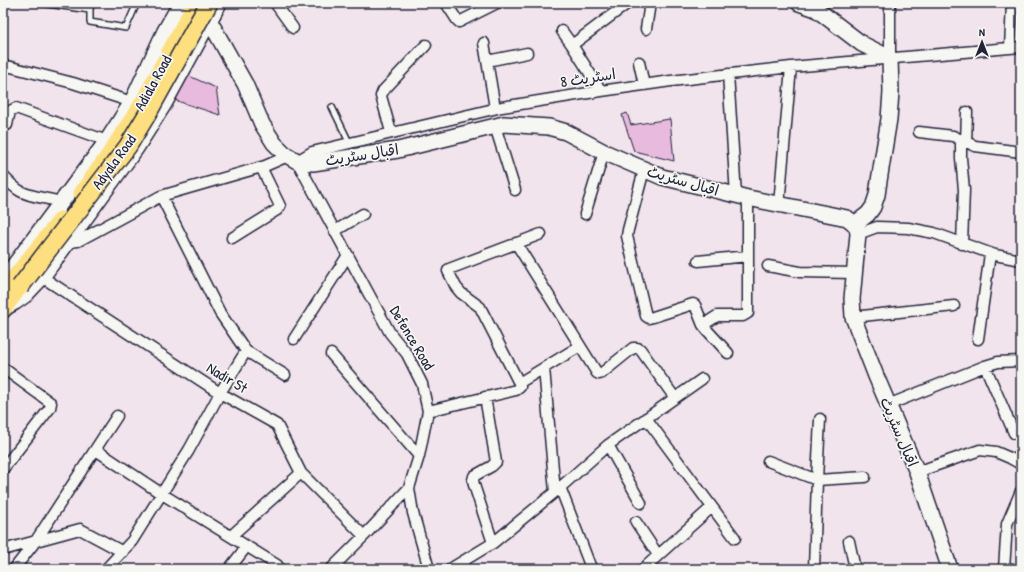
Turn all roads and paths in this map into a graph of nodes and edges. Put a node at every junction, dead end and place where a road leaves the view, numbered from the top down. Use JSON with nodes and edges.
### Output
{"nodes":[{"id":1,"x":40,"y":3,"type":"edge"},
{"id":2,"x":91,"y":3,"type":"edge"},
{"id":3,"x":136,"y":3,"type":"edge"},
{"id":4,"x":181,"y":3,"type":"edge"},
{"id":5,"x":197,"y":3,"type":"edge"},
{"id":6,"x":219,"y":3,"type":"edge"},
{"id":7,"x":275,"y":3,"type":"edge"},
{"id":8,"x":446,"y":3,"type":"edge"},
{"id":9,"x":497,"y":3,"type":"edge"},
{"id":10,"x":628,"y":3,"type":"edge"},
{"id":11,"x":650,"y":3,"type":"edge"},
{"id":12,"x":799,"y":3,"type":"edge"},
{"id":13,"x":890,"y":3,"type":"edge"},
{"id":14,"x":1012,"y":3,"type":"edge"},
{"id":15,"x":52,"y":4,"type":"edge"},
{"id":16,"x":816,"y":6,"type":"edge"},
{"id":17,"x":90,"y":10,"type":"junction"},
{"id":18,"x":209,"y":11,"type":"edge"},
{"id":19,"x":293,"y":28,"type":"dead end"},
{"id":20,"x":646,"y":29,"type":"dead end"},
{"id":21,"x":562,"y":31,"type":"dead end"},
{"id":22,"x":484,"y":43,"type":"dead end"},
{"id":23,"x":426,"y":45,"type":"dead end"},
{"id":24,"x":572,"y":45,"type":"junction"},
{"id":25,"x":1021,"y":47,"type":"edge"},
{"id":26,"x":1010,"y":48,"type":"junction"},
{"id":27,"x":527,"y":53,"type":"dead end"},
{"id":28,"x":890,"y":58,"type":"junction"},
{"id":29,"x":487,"y":61,"type":"junction"},
{"id":30,"x":639,"y":62,"type":"dead end"},
{"id":31,"x":3,"y":66,"type":"edge"},
{"id":32,"x":791,"y":67,"type":"junction"},
{"id":33,"x":728,"y":74,"type":"junction"},
{"id":34,"x":644,"y":85,"type":"junction"},
{"id":35,"x":601,"y":91,"type":"junction"},
{"id":36,"x":132,"y":102,"type":"junction"},
{"id":37,"x":332,"y":107,"type":"dead end"},
{"id":38,"x":495,"y":108,"type":"junction"},
{"id":39,"x":967,"y":112,"type":"dead end"},
{"id":40,"x":3,"y":126,"type":"edge"},
{"id":41,"x":495,"y":126,"type":"junction"},
{"id":42,"x":391,"y":132,"type":"junction"},
{"id":43,"x":918,"y":132,"type":"dead end"},
{"id":44,"x":107,"y":141,"type":"junction"},
{"id":45,"x":349,"y":142,"type":"junction"},
{"id":46,"x":964,"y":142,"type":"junction"},
{"id":47,"x":604,"y":152,"type":"junction"},
{"id":48,"x":1021,"y":152,"type":"edge"},
{"id":49,"x":293,"y":159,"type":"junction"},
{"id":50,"x":261,"y":167,"type":"junction"},
{"id":51,"x":644,"y":170,"type":"junction"},
{"id":52,"x":3,"y":176,"type":"edge"},
{"id":53,"x":515,"y":190,"type":"dead end"},
{"id":54,"x":161,"y":196,"type":"junction"},
{"id":55,"x":742,"y":197,"type":"junction"},
{"id":56,"x":61,"y":203,"type":"junction"},
{"id":57,"x":779,"y":205,"type":"junction"},
{"id":58,"x":363,"y":214,"type":"dead end"},
{"id":59,"x":585,"y":214,"type":"dead end"},
{"id":60,"x":857,"y":229,"type":"junction"},
{"id":61,"x":335,"y":231,"type":"junction"},
{"id":62,"x":541,"y":234,"type":"dead end"},
{"id":63,"x":232,"y":238,"type":"dead end"},
{"id":64,"x":68,"y":242,"type":"junction"},
{"id":65,"x":516,"y":243,"type":"junction"},
{"id":66,"x":962,"y":244,"type":"junction"},
{"id":67,"x":990,"y":254,"type":"junction"},
{"id":68,"x":348,"y":255,"type":"junction"},
{"id":69,"x":748,"y":256,"type":"junction"},
{"id":70,"x":1021,"y":260,"type":"edge"},
{"id":71,"x":698,"y":262,"type":"dead end"},
{"id":72,"x":768,"y":266,"type":"dead end"},
{"id":73,"x":854,"y":273,"type":"junction"},
{"id":74,"x":42,"y":277,"type":"junction"},
{"id":75,"x":8,"y":293,"type":"edge"},
{"id":76,"x":954,"y":306,"type":"dead end"},
{"id":77,"x":853,"y":317,"type":"junction"},
{"id":78,"x":703,"y":325,"type":"junction"},
{"id":79,"x":294,"y":338,"type":"dead end"},
{"id":80,"x":978,"y":338,"type":"dead end"},
{"id":81,"x":580,"y":346,"type":"junction"},
{"id":82,"x":246,"y":351,"type":"junction"},
{"id":83,"x":728,"y":353,"type":"dead end"},
{"id":84,"x":331,"y":354,"type":"dead end"},
{"id":85,"x":1021,"y":361,"type":"edge"},
{"id":86,"x":986,"y":366,"type":"junction"},
{"id":87,"x":3,"y":368,"type":"edge"},
{"id":88,"x":544,"y":368,"type":"junction"},
{"id":89,"x":285,"y":375,"type":"dead end"},
{"id":90,"x":702,"y":379,"type":"dead end"},
{"id":91,"x":520,"y":383,"type":"junction"},
{"id":92,"x":220,"y":393,"type":"junction"},
{"id":93,"x":485,"y":397,"type":"junction"},
{"id":94,"x":675,"y":398,"type":"junction"},
{"id":95,"x":888,"y":406,"type":"junction"},
{"id":96,"x":428,"y":411,"type":"junction"},
{"id":97,"x":117,"y":416,"type":"dead end"},
{"id":98,"x":646,"y":418,"type":"junction"},
{"id":99,"x":820,"y":419,"type":"dead end"},
{"id":100,"x":1014,"y":433,"type":"dead end"},
{"id":101,"x":608,"y":445,"type":"junction"},
{"id":102,"x":96,"y":450,"type":"junction"},
{"id":103,"x":419,"y":456,"type":"junction"},
{"id":104,"x":768,"y":461,"type":"dead end"},
{"id":105,"x":1021,"y":464,"type":"edge"},
{"id":106,"x":3,"y":469,"type":"edge"},
{"id":107,"x":917,"y":472,"type":"junction"},
{"id":108,"x":301,"y":473,"type":"junction"},
{"id":109,"x":865,"y":477,"type":"dead end"},
{"id":110,"x":817,"y":480,"type":"junction"},
{"id":111,"x":409,"y":488,"type":"junction"},
{"id":112,"x":557,"y":489,"type":"junction"},
{"id":113,"x":1021,"y":491,"type":"edge"},
{"id":114,"x":162,"y":494,"type":"junction"},
{"id":115,"x":641,"y":503,"type":"dead end"},
{"id":116,"x":712,"y":507,"type":"junction"},
{"id":117,"x":636,"y":522,"type":"dead end"},
{"id":118,"x":231,"y":536,"type":"junction"},
{"id":119,"x":364,"y":536,"type":"junction"},
{"id":120,"x":735,"y":538,"type":"dead end"},
{"id":121,"x":36,"y":542,"type":"junction"},
{"id":122,"x":849,"y":542,"type":"dead end"},
{"id":123,"x":493,"y":543,"type":"junction"},
{"id":124,"x":247,"y":546,"type":"junction"},
{"id":125,"x":3,"y":550,"type":"edge"},
{"id":126,"x":123,"y":552,"type":"junction"},
{"id":127,"x":658,"y":555,"type":"junction"},
{"id":128,"x":591,"y":568,"type":"edge"},
{"id":129,"x":14,"y":569,"type":"edge"},
{"id":130,"x":106,"y":569,"type":"edge"},
{"id":131,"x":229,"y":569,"type":"edge"},
{"id":132,"x":280,"y":569,"type":"edge"},
{"id":133,"x":331,"y":569,"type":"edge"},
{"id":134,"x":430,"y":569,"type":"edge"},
{"id":135,"x":450,"y":569,"type":"edge"},
{"id":136,"x":644,"y":569,"type":"edge"},
{"id":137,"x":814,"y":569,"type":"edge"},
{"id":138,"x":855,"y":569,"type":"edge"},
{"id":139,"x":950,"y":569,"type":"edge"},
{"id":140,"x":1004,"y":569,"type":"edge"}],
"edges":[{"from":1,"to":15,"type":"lane"},
{"from":2,"to":17,"type":"lane"},
{"from":3,"to":17,"type":"lane"},
{"from":4,"to":36,"type":"street"},
{"from":5,"to":18,"type":"street"},
{"from":5,"to":75,"type":"main road","name":"Adiala Road"},
{"from":6,"to":18,"type":"street"},
{"from":7,"to":19,"type":"street"},
{"from":8,"to":9,"type":"street"},
{"from":10,"to":24,"type":"street"},
{"from":11,"to":20,"type":"street"},
{"from":12,"to":16,"type":"street"},
{"from":13,"to":28,"type":"street"},
{"from":14,"to":26,"type":"street"},
{"from":15,"to":17,"type":"lane"},
{"from":16,"to":28,"type":"street"},
{"from":18,"to":49,"type":"street"},
{"from":18,"to":64,"type":"street"},
{"from":18,"to":75,"type":"main road","name":"Adyala Road","bridge":true},
{"from":21,"to":24,"type":"street"},
{"from":22,"to":29,"type":"street"},
{"from":23,"to":42,"type":"street"},
{"from":24,"to":35,"type":"street"},
{"from":25,"to":26,"type":"street","name":"اسٹریٹ 8"},
{"from":26,"to":28,"type":"street","name":"اسٹریٹ 8"},
{"from":27,"to":29,"type":"street"},
{"from":28,"to":32,"type":"street","name":"اسٹریٹ 8"},
{"from":28,"to":60,"type":"street"},
{"from":29,"to":38,"type":"street"},
{"from":30,"to":34,"type":"street"},
{"from":31,"to":36,"type":"street"},
{"from":32,"to":33,"type":"street","name":"اسٹریٹ 8"},
{"from":32,"to":57,"type":"street"},
{"from":33,"to":34,"type":"street","name":"اسٹریٹ 8"},
{"from":33,"to":55,"type":"street"},
{"from":34,"to":35,"type":"street","name":"اسٹریٹ 8"},
{"from":35,"to":38,"type":"street","name":"اسٹریٹ 8"},
{"from":36,"to":44,"type":"street"},
{"from":37,"to":45,"type":"lane"},
{"from":38,"to":42,"type":"street","name":"اسٹریٹ 8"},
{"from":39,"to":46,"type":"street"},
{"from":40,"to":44,"type":"street"},
{"from":41,"to":47,"type":"street","name":"اقبال سٹریٹ"},
{"from":41,"to":49,"type":"street","name":"اقبال سٹریٹ"},
{"from":41,"to":53,"type":"street"},
{"from":42,"to":45,"type":"street","name":"اسٹریٹ 8"},
{"from":43,"to":46,"type":"street"},
{"from":44,"to":56,"type":"street"},
{"from":45,"to":49,"type":"street","name":"اسٹریٹ 8"},
{"from":46,"to":48,"type":"street"},
{"from":46,"to":66,"type":"street"},
{"from":47,"to":51,"type":"street","name":"اقبال سٹریٹ"},
{"from":47,"to":59,"type":"street"},
{"from":49,"to":50,"type":"street","name":"اسٹریٹ 8"},
{"from":49,"to":61,"type":"street","name":"Defence Road"},
{"from":50,"to":54,"type":"street","name":"اسٹریٹ 8"},
{"from":50,"to":63,"type":"street"},
{"from":51,"to":55,"type":"street","name":"اقبال سٹریٹ"},
{"from":51,"to":78,"type":"street"},
{"from":52,"to":56,"type":"street"},
{"from":54,"to":64,"type":"street","name":"اسٹریٹ 8"},
{"from":54,"to":82,"type":"street"},
{"from":55,"to":57,"type":"street","name":"اقبال سٹریٹ"},
{"from":55,"to":69,"type":"street"},
{"from":56,"to":75,"type":"street"},
{"from":57,"to":60,"type":"street","name":"اقبال سٹریٹ"},
{"from":58,"to":61,"type":"street"},
{"from":60,"to":66,"type":"street"},
{"from":60,"to":73,"type":"street","name":"اقبال سٹریٹ"},
{"from":61,"to":68,"type":"street","name":"Defence Road"},
{"from":62,"to":65,"type":"street"},
{"from":64,"to":74,"type":"street"},
{"from":65,"to":81,"type":"street"},
{"from":65,"to":91,"type":"street"},
{"from":66,"to":67,"type":"street"},
{"from":67,"to":70,"type":"street"},
{"from":67,"to":80,"type":"street"},
{"from":68,"to":79,"type":"street"},
{"from":68,"to":96,"type":"street","name":"Defence Road"},
{"from":69,"to":71,"type":"street"},
{"from":69,"to":78,"type":"street"},
{"from":72,"to":73,"type":"street"},
{"from":73,"to":77,"type":"street","name":"اقبال سٹریٹ"},
{"from":74,"to":75,"type":"street"},
{"from":74,"to":92,"type":"street","name":"Nadir St"},
{"from":76,"to":77,"type":"street"},
{"from":77,"to":95,"type":"street","name":"اقبال سٹریٹ"},
{"from":78,"to":83,"type":"street"},
{"from":81,"to":88,"type":"street"},
{"from":81,"to":94,"type":"street"},
{"from":82,"to":89,"type":"street"},
{"from":82,"to":92,"type":"street"},
{"from":84,"to":103,"type":"street"},
{"from":85,"to":86,"type":"street"},
{"from":86,"to":95,"type":"street"},
{"from":86,"to":100,"type":"street"},
{"from":87,"to":106,"type":"street"},
{"from":88,"to":91,"type":"street"},
{"from":88,"to":112,"type":"street"},
{"from":90,"to":94,"type":"street"},
{"from":91,"to":93,"type":"street"},
{"from":92,"to":108,"type":"street","name":"Nadir St"},
{"from":92,"to":114,"type":"street"},
{"from":93,"to":96,"type":"street"},
{"from":93,"to":123,"type":"street"},
{"from":94,"to":98,"type":"street"},
{"from":95,"to":107,"type":"street","name":"اقبال سٹریٹ"},
{"from":96,"to":103,"type":"street","name":"Defence Road"},
{"from":97,"to":102,"type":"street"},
{"from":98,"to":101,"type":"street"},
{"from":98,"to":116,"type":"street"},
{"from":99,"to":110,"type":"street"},
{"from":101,"to":112,"type":"street"},
{"from":101,"to":115,"type":"street"},
{"from":102,"to":114,"type":"street"},
{"from":102,"to":121,"type":"street"},
{"from":103,"to":111,"type":"street","name":"Defence Road"},
{"from":104,"to":110,"type":"street"},
{"from":105,"to":107,"type":"street"},
{"from":107,"to":139,"type":"street","name":"اقبال سٹریٹ"},
{"from":108,"to":118,"type":"street"},
{"from":108,"to":119,"type":"street","name":"Nadir St"},
{"from":109,"to":110,"type":"street"},
{"from":110,"to":137,"type":"street"},
{"from":111,"to":119,"type":"street"},
{"from":111,"to":134,"type":"street","name":"Defence Road"},
{"from":112,"to":123,"type":"street"},
{"from":112,"to":128,"type":"street"},
{"from":113,"to":140,"type":"street"},
{"from":114,"to":118,"type":"street"},
{"from":114,"to":126,"type":"street"},
{"from":116,"to":120,"type":"street"},
{"from":116,"to":127,"type":"street"},
{"from":117,"to":127,"type":"street"},
{"from":118,"to":124,"type":"street"},
{"from":119,"to":133,"type":"street"},
{"from":121,"to":125,"type":"street"},
{"from":121,"to":126,"type":"street"},
{"from":121,"to":129,"type":"street"},
{"from":122,"to":138,"type":"street"},
{"from":123,"to":135,"type":"street"},
{"from":124,"to":131,"type":"street"},
{"from":124,"to":132,"type":"street"},
{"from":126,"to":130,"type":"street"},
{"from":127,"to":136,"type":"street"}]}
